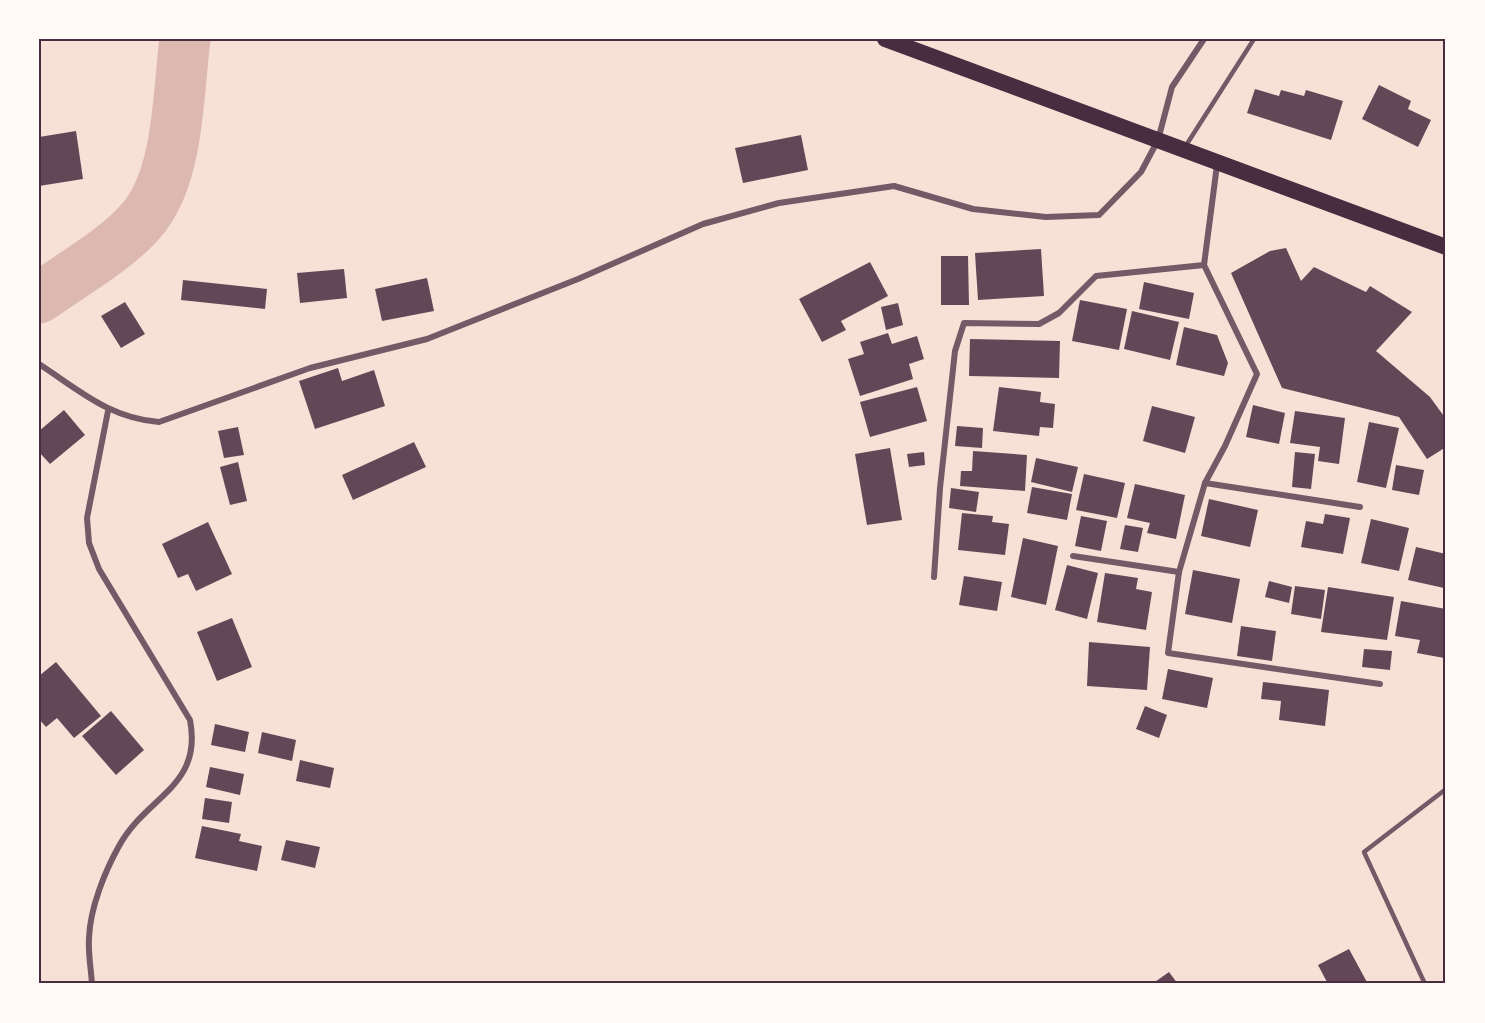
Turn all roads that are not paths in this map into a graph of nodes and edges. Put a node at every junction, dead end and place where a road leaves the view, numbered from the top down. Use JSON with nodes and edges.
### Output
{"nodes":[{"id":1,"x":885,"y":39,"type":"edge"},
{"id":2,"x":1204,"y":39,"type":"edge"},
{"id":3,"x":1254,"y":39,"type":"edge"},
{"id":4,"x":1158,"y":140,"type":"junction"},
{"id":5,"x":1183,"y":149,"type":"junction"},
{"id":6,"x":1218,"y":162,"type":"junction"},
{"id":7,"x":1446,"y":247,"type":"edge"},
{"id":8,"x":1204,"y":265,"type":"junction"},
{"id":9,"x":39,"y":364,"type":"edge"},
{"id":10,"x":108,"y":411,"type":"junction"},
{"id":11,"x":1205,"y":483,"type":"junction"},
{"id":12,"x":1360,"y":507,"type":"dead end"},
{"id":13,"x":1073,"y":556,"type":"dead end"},
{"id":14,"x":1179,"y":572,"type":"junction"},
{"id":15,"x":934,"y":577,"type":"dead end"},
{"id":16,"x":1380,"y":684,"type":"dead end"},
{"id":17,"x":1446,"y":789,"type":"edge"},
{"id":18,"x":92,"y":984,"type":"edge"},
{"id":19,"x":1425,"y":984,"type":"edge"}],
"edges":[{"from":1,"to":4,"type":"highway"},
{"from":2,"to":4,"type":"street"},
{"from":3,"to":5,"type":"lane"},
{"from":4,"to":5,"type":"highway"},
{"from":4,"to":10,"type":"street"},
{"from":5,"to":6,"type":"highway"},
{"from":6,"to":7,"type":"highway"},
{"from":6,"to":8,"type":"street"},
{"from":8,"to":11,"type":"street"},
{"from":8,"to":15,"type":"street"},
{"from":9,"to":10,"type":"street"},
{"from":10,"to":18,"type":"street"},
{"from":11,"to":12,"type":"street"},
{"from":11,"to":14,"type":"street"},
{"from":13,"to":14,"type":"street"},
{"from":14,"to":16,"type":"street"},
{"from":17,"to":19,"type":"lane"}]}
